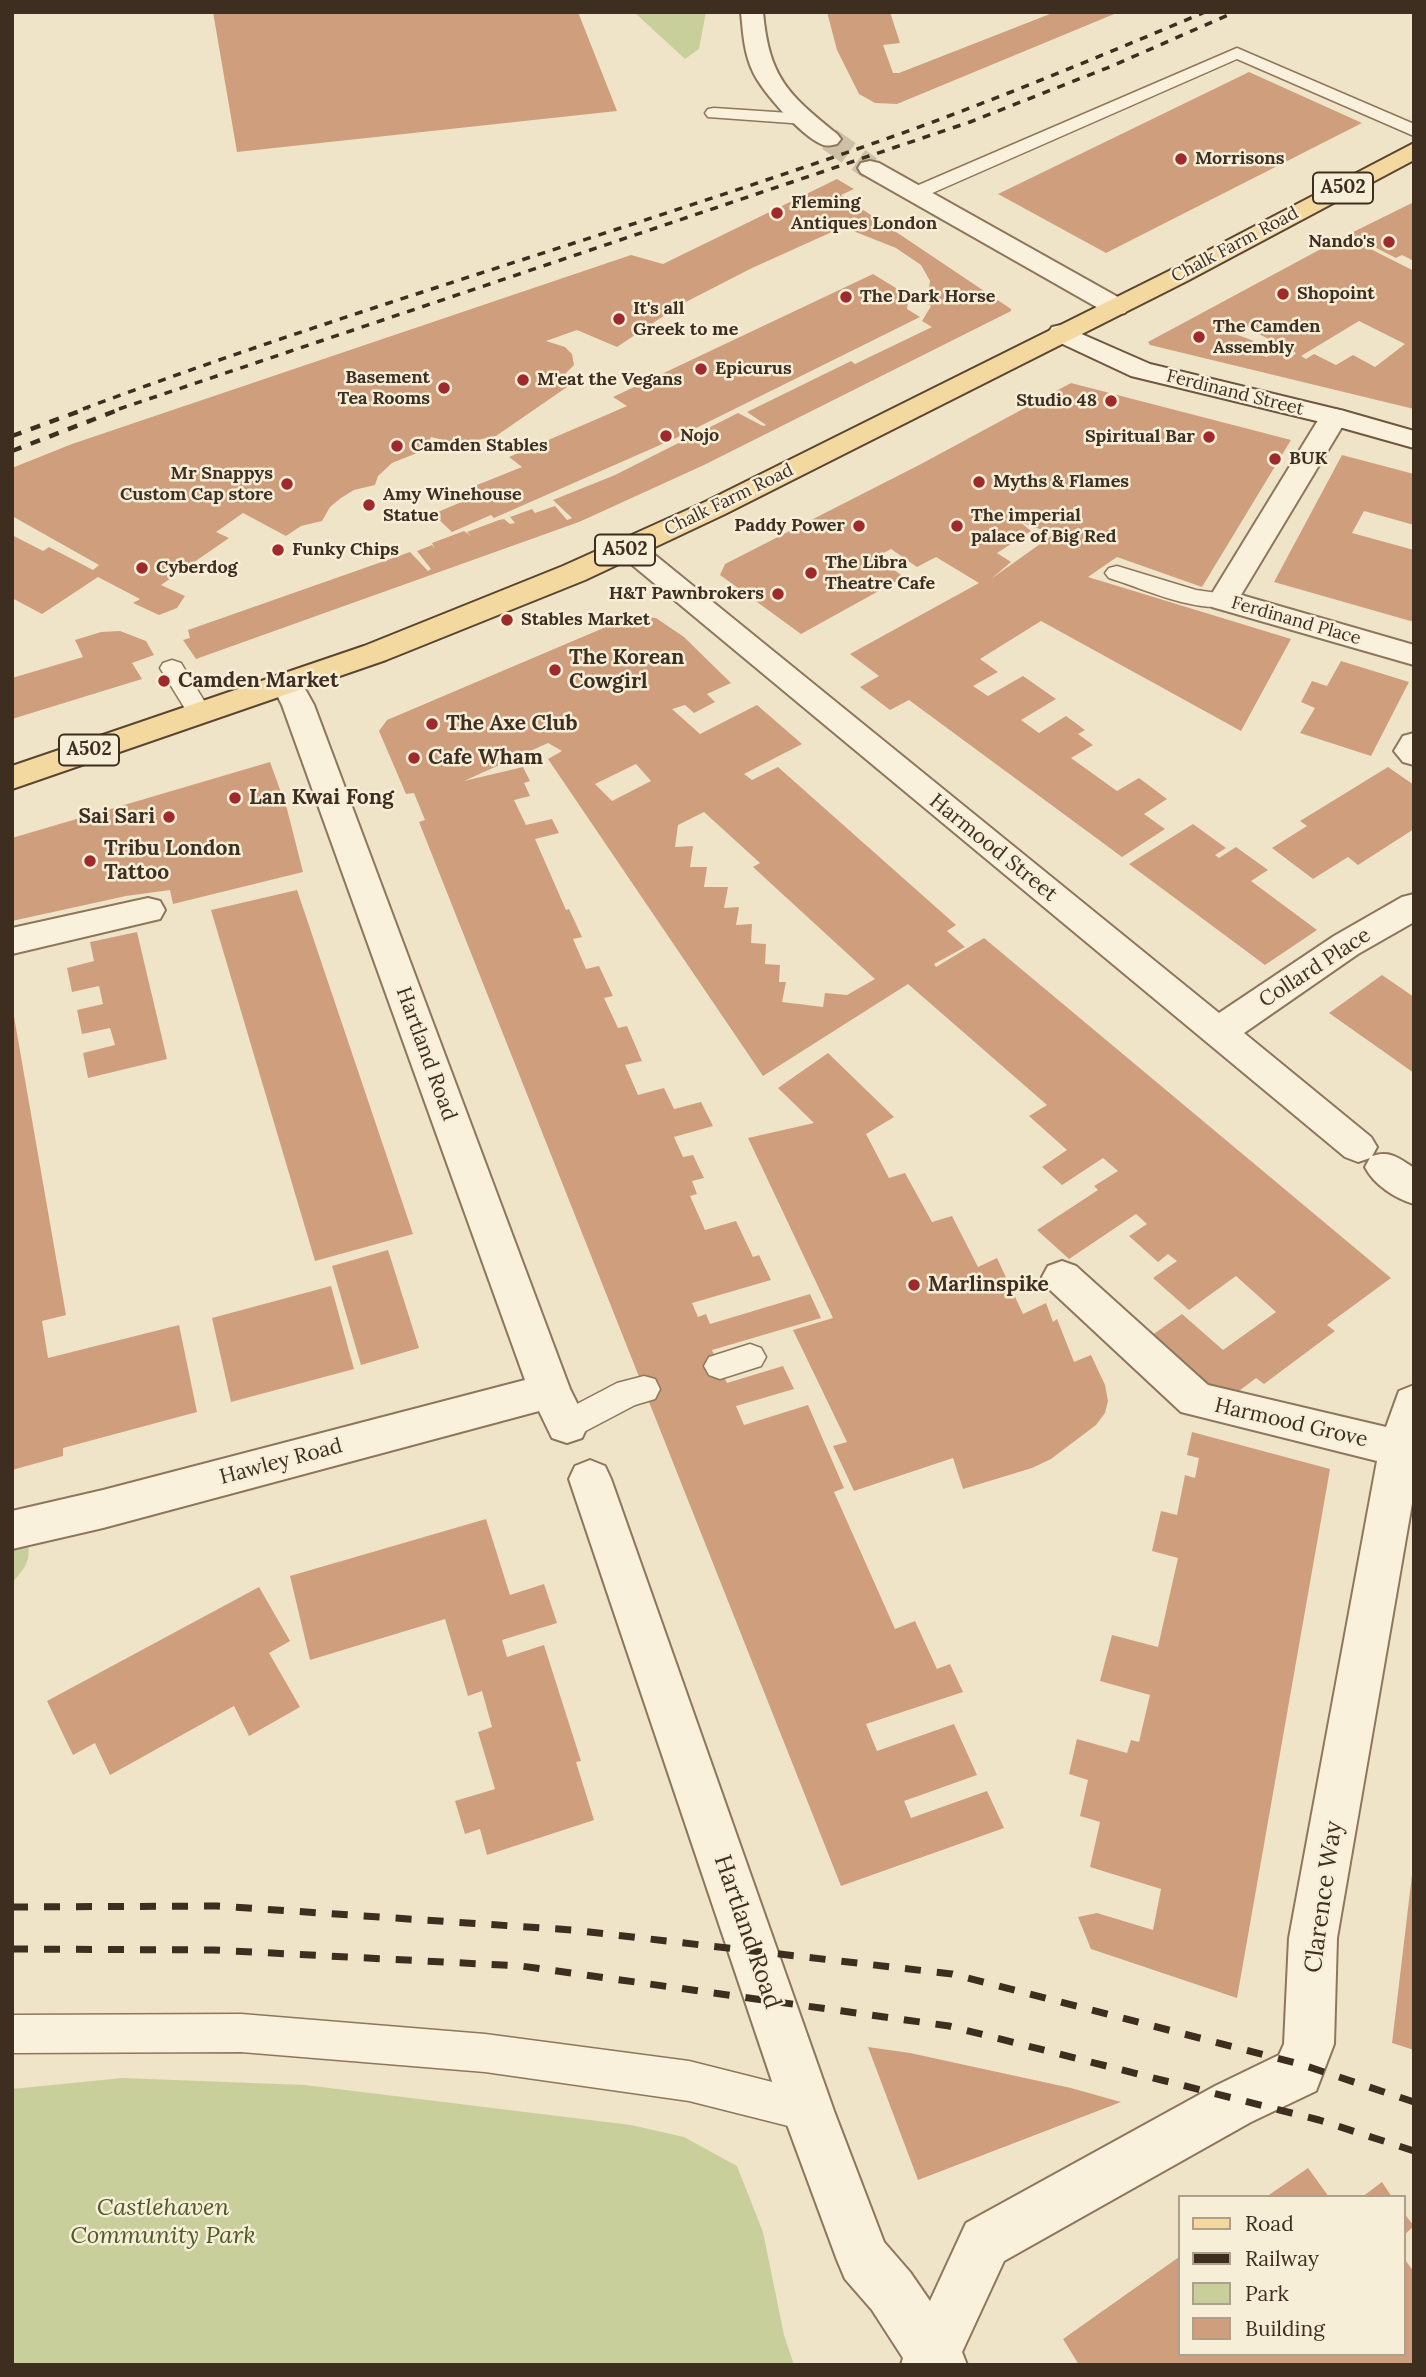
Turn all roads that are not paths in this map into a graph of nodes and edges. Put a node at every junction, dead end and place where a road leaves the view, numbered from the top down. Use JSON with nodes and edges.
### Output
{"nodes":[{"id":1,"x":752,"y":12,"type":"edge"},
{"id":2,"x":714,"y":113,"type":"dead end"},
{"id":3,"x":805,"y":119,"type":"junction"},
{"id":4,"x":1414,"y":131,"type":"edge"},
{"id":5,"x":829,"y":139,"type":"tunnel mouth"},
{"id":6,"x":1414,"y":150,"type":"edge"},
{"id":7,"x":870,"y":168,"type":"tunnel mouth"},
{"id":8,"x":914,"y":194,"type":"junction"},
{"id":9,"x":1116,"y":307,"type":"junction"},
{"id":10,"x":1060,"y":333,"type":"junction"},
{"id":11,"x":1334,"y":417,"type":"junction"},
{"id":12,"x":1414,"y":440,"type":"edge"},
{"id":13,"x":629,"y":548,"type":"junction"},
{"id":14,"x":1117,"y":573,"type":"dead end"},
{"id":15,"x":1223,"y":600,"type":"junction"},
{"id":16,"x":1414,"y":656,"type":"edge"},
{"id":17,"x":172,"y":668,"type":"dead end"},
{"id":18,"x":287,"y":683,"type":"junction"},
{"id":19,"x":199,"y":712,"type":"junction"},
{"id":20,"x":1414,"y":744,"type":"edge"},
{"id":21,"x":1414,"y":754,"type":"edge"},
{"id":22,"x":12,"y":778,"type":"edge"},
{"id":23,"x":1414,"y":906,"type":"edge"},
{"id":24,"x":148,"y":911,"type":"dead end"},
{"id":25,"x":12,"y":941,"type":"edge"},
{"id":26,"x":1217,"y":1033,"type":"junction"},
{"id":27,"x":1414,"y":1189,"type":"edge"},
{"id":28,"x":1062,"y":1277,"type":"dead end"},
{"id":29,"x":750,"y":1357,"type":"dead end"},
{"id":30,"x":720,"y":1366,"type":"dead end"},
{"id":31,"x":644,"y":1389,"type":"dead end"},
{"id":32,"x":558,"y":1408,"type":"junction"},
{"id":33,"x":1407,"y":1426,"type":"edge"},
{"id":34,"x":590,"y":1479,"type":"dead end"},
{"id":35,"x":12,"y":1530,"type":"edge"},
{"id":36,"x":13,"y":2034,"type":"edge"},
{"id":37,"x":808,"y":2111,"type":"junction"},
{"id":38,"x":934,"y":2361,"type":"edge"}],
"edges":[{"from":1,"to":3,"type":"street"},
{"from":2,"to":3,"type":"lane"},
{"from":3,"to":5,"type":"street"},
{"from":4,"to":8,"type":"lane"},
{"from":6,"to":9,"type":"main road","name":"Chalk Farm Road","number":"A502"},
{"from":7,"to":8,"type":"street"},
{"from":8,"to":9,"type":"street"},
{"from":9,"to":10,"type":"main road","name":"Chalk Farm Road","number":"A502"},
{"from":10,"to":11,"type":"street","name":"Ferdinand Street"},
{"from":10,"to":13,"type":"main road","name":"Chalk Farm Road","number":"A502"},
{"from":11,"to":12,"type":"street","name":"Ferdinand Street"},
{"from":11,"to":15,"type":"street","name":"Ferdinand Place"},
{"from":13,"to":18,"type":"main road","name":"Chalk Farm Road","number":"A502"},
{"from":13,"to":26,"type":"street","name":"Harmood Street"},
{"from":14,"to":15,"type":"lane"},
{"from":15,"to":16,"type":"street","name":"Ferdinand Place"},
{"from":17,"to":19,"type":"lane"},
{"from":18,"to":19,"type":"main road","name":"Chalk Farm Road","number":"A502"},
{"from":18,"to":32,"type":"street","name":"Hartland Road"},
{"from":19,"to":22,"type":"main road","name":"Chalk Farm Road","number":"A502"},
{"from":20,"to":21,"type":"street"},
{"from":23,"to":26,"type":"street","name":"Collard Place"},
{"from":24,"to":25,"type":"street"},
{"from":26,"to":27,"type":"street","name":"Harmood Street"},
{"from":28,"to":33,"type":"street","name":"Harmood Grove"},
{"from":29,"to":30,"type":"lane"},
{"from":31,"to":32,"type":"lane"},
{"from":32,"to":35,"type":"street","name":"Hawley Road"},
{"from":33,"to":38,"type":"street","name":"Clarence Way"},
{"from":34,"to":37,"type":"street","name":"Hartland Road"},
{"from":36,"to":37,"type":"lane"},
{"from":37,"to":38,"type":"street","name":"Hartland Road"}]}
